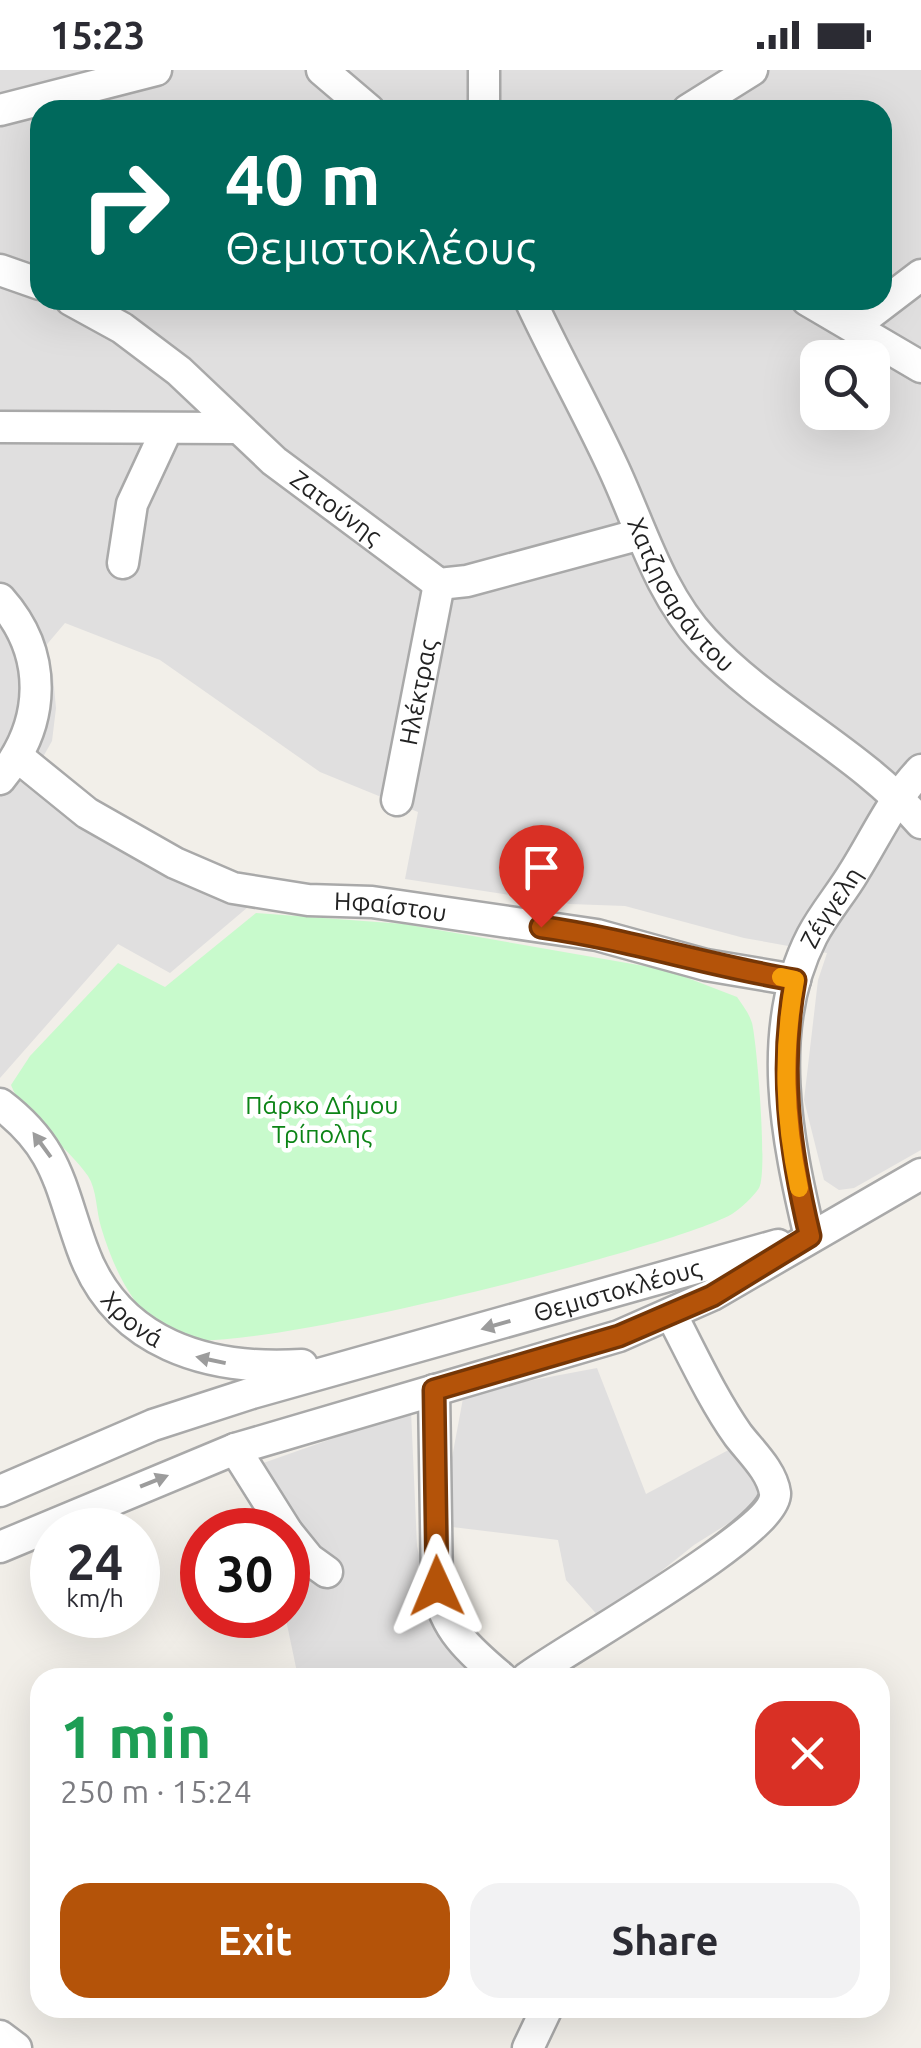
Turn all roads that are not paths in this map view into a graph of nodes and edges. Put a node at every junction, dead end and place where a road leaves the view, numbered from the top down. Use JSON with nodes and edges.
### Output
{"nodes":[{"id":1,"x":156,"y":70,"type":"edge"},
{"id":2,"x":322,"y":70,"type":"edge"},
{"id":3,"x":484,"y":70,"type":"edge"},
{"id":4,"x":752,"y":70,"type":"edge"},
{"id":5,"x":39,"y":100,"type":"edge"},
{"id":6,"x":357,"y":100,"type":"edge"},
{"id":7,"x":484,"y":100,"type":"edge"},
{"id":8,"x":704,"y":100,"type":"edge"},
{"id":9,"x":30,"y":102,"type":"edge"},
{"id":10,"x":0,"y":110,"type":"edge"},
{"id":11,"x":0,"y":270,"type":"edge"},
{"id":12,"x":921,"y":275,"type":"edge"},
{"id":13,"x":30,"y":280,"type":"edge"},
{"id":14,"x":892,"y":297,"type":"edge"},
{"id":15,"x":89,"y":310,"type":"edge"},
{"id":16,"x":535,"y":310,"type":"edge"},
{"id":17,"x":825,"y":310,"type":"edge"},
{"id":18,"x":875,"y":310,"type":"edge"},
{"id":19,"x":854,"y":326,"type":"junction"},
{"id":20,"x":921,"y":367,"type":"edge"},
{"id":21,"x":0,"y":428,"type":"edge"},
{"id":22,"x":234,"y":428,"type":"junction"},
{"id":23,"x":166,"y":431,"type":"junction"},
{"id":24,"x":642,"y":534,"type":"junction"},
{"id":25,"x":122,"y":562,"type":"dead end"},
{"id":26,"x":439,"y":584,"type":"junction"},
{"id":27,"x":0,"y":599,"type":"edge"},
{"id":28,"x":9,"y":768,"type":"edge"},
{"id":29,"x":921,"y":770,"type":"edge"},
{"id":30,"x":897,"y":797,"type":"junction"},
{"id":31,"x":397,"y":800,"type":"dead end"},
{"id":32,"x":921,"y":822,"type":"edge"},
{"id":33,"x":795,"y":980,"type":"junction"},
{"id":34,"x":0,"y":1104,"type":"edge"},
{"id":35,"x":921,"y":1174,"type":"edge"},
{"id":36,"x":810,"y":1236,"type":"junction"},
{"id":37,"x":671,"y":1314,"type":"junction"},
{"id":38,"x":377,"y":1356,"type":"junction"},
{"id":39,"x":434,"y":1390,"type":"junction"},
{"id":40,"x":235,"y":1449,"type":"junction"},
{"id":41,"x":0,"y":1491,"type":"edge"},
{"id":42,"x":271,"y":1508,"type":"edge"},
{"id":43,"x":0,"y":1547,"type":"edge"},
{"id":44,"x":310,"y":1560,"type":"edge"},
{"id":45,"x":327,"y":1572,"type":"dead end"},
{"id":46,"x":490,"y":1668,"type":"edge"},
{"id":47,"x":542,"y":1668,"type":"edge"},
{"id":48,"x":542,"y":2018,"type":"edge"},
{"id":49,"x":0,"y":2036,"type":"edge"},
{"id":50,"x":16,"y":2048,"type":"edge"},
{"id":51,"x":528,"y":2048,"type":"edge"}],
"edges":[{"from":1,"to":5,"type":"street"},
{"from":2,"to":6,"type":"street"},
{"from":3,"to":7,"type":"street"},
{"from":4,"to":8,"type":"street"},
{"from":9,"to":10,"type":"street"},
{"from":11,"to":13,"type":"street"},
{"from":12,"to":14,"type":"street"},
{"from":15,"to":22,"type":"street","name":"Ζατούνης"},
{"from":16,"to":24,"type":"street","name":"Χατζησαράντου"},
{"from":17,"to":19,"type":"street"},
{"from":18,"to":19,"type":"street"},
{"from":19,"to":20,"type":"street"},
{"from":21,"to":23,"type":"street"},
{"from":22,"to":23,"type":"street"},
{"from":22,"to":26,"type":"street","name":"Ζατούνης"},
{"from":23,"to":25,"type":"street"},
{"from":24,"to":26,"type":"street"},
{"from":24,"to":30,"type":"street","name":"Χατζησαράντου"},
{"from":26,"to":31,"type":"street","name":"Ηλέκτρας"},
{"from":27,"to":28,"type":"street"},
{"from":28,"to":33,"type":"street","name":"Ηφαίστου"},
{"from":29,"to":30,"type":"street","name":"Ζέγγελη"},
{"from":30,"to":32,"type":"street","name":"Χατζησαράντου"},
{"from":30,"to":33,"type":"street","name":"Ζέγγελη"},
{"from":33,"to":36,"type":"street","name":"Ζέγγελη"},
{"from":38,"to":34,"type":"street","name":"Χρονά","one_way":true},
{"from":35,"to":36,"type":"street"},
{"from":36,"to":37,"type":"street","name":"Θεμιστοκλέους"},
{"from":36,"to":38,"type":"street","name":"Θεμιστοκλέους","one_way":true},
{"from":37,"to":39,"type":"street","name":"Θεμιστοκλέους"},
{"from":37,"to":47,"type":"street"},
{"from":38,"to":41,"type":"street","name":"Θεμιστοκλέους"},
{"from":39,"to":40,"type":"street","name":"Θεμιστοκλέους"},
{"from":39,"to":46,"type":"street"},
{"from":40,"to":42,"type":"street"},
{"from":43,"to":40,"type":"street","name":"Θεμιστοκλέους","one_way":true},
{"from":44,"to":45,"type":"street"},
{"from":48,"to":51,"type":"street"},
{"from":49,"to":50,"type":"street"}]}
